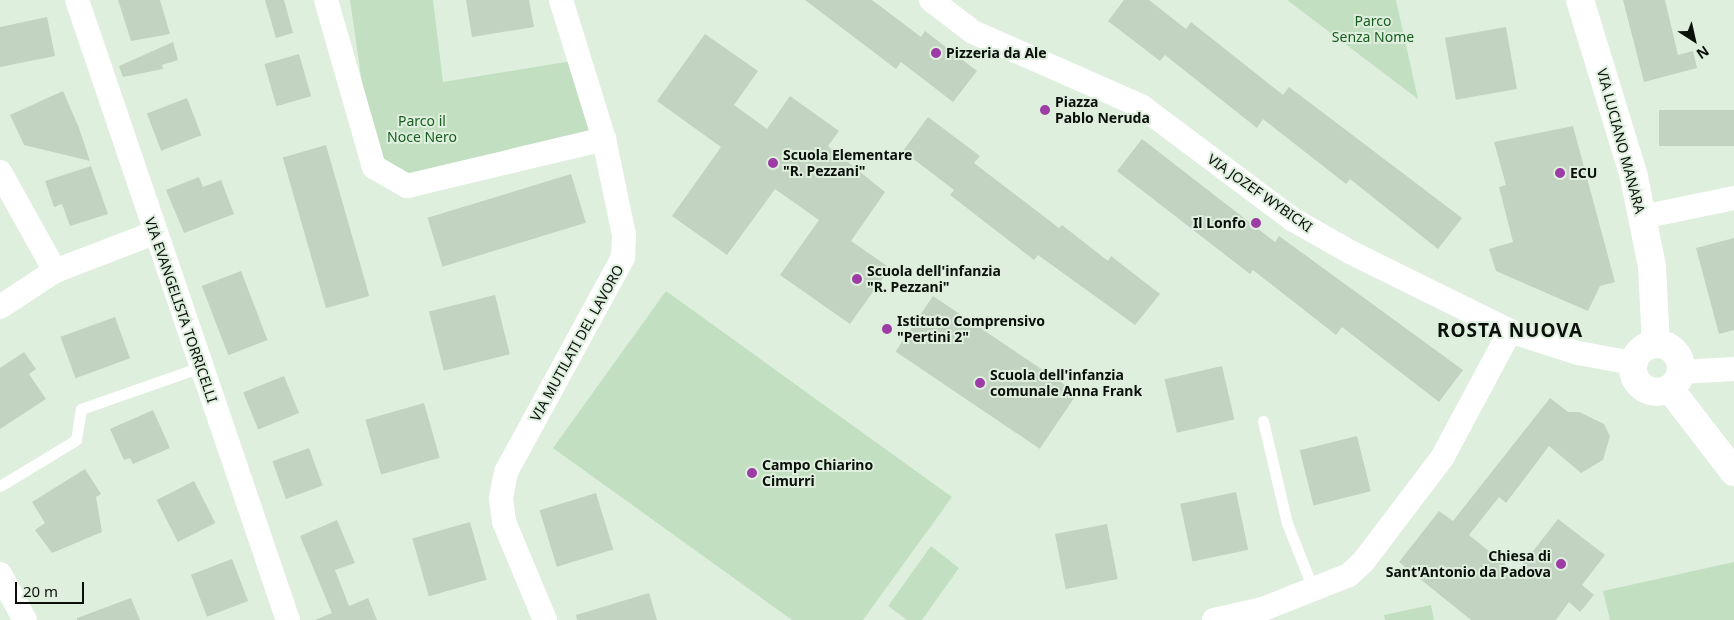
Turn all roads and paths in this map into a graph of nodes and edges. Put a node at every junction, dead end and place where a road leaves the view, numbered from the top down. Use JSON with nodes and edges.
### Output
{"nodes":[{"id":1,"x":77,"y":0,"type":"edge"},
{"id":2,"x":326,"y":0,"type":"edge"},
{"id":3,"x":561,"y":0,"type":"edge"},
{"id":4,"x":931,"y":0,"type":"edge"},
{"id":5,"x":1580,"y":0,"type":"edge"},
{"id":6,"x":604,"y":139,"type":"junction"},
{"id":7,"x":0,"y":172,"type":"edge"},
{"id":8,"x":1734,"y":198,"type":"edge"},
{"id":9,"x":1642,"y":217,"type":"junction"},
{"id":10,"x":154,"y":233,"type":"junction"},
{"id":11,"x":55,"y":271,"type":"junction"},
{"id":12,"x":0,"y":307,"type":"edge"},
{"id":13,"x":1510,"y":331,"type":"junction"},
{"id":14,"x":1656,"y":344,"type":"junction"},
{"id":15,"x":1633,"y":363,"type":"junction"},
{"id":16,"x":201,"y":368,"type":"junction"},
{"id":17,"x":1734,"y":369,"type":"edge"},
{"id":18,"x":1675,"y":380,"type":"junction"},
{"id":19,"x":1263,"y":421,"type":"dead end"},
{"id":20,"x":1734,"y":472,"type":"edge"},
{"id":21,"x":0,"y":486,"type":"edge"},
{"id":22,"x":0,"y":574,"type":"edge"},
{"id":23,"x":1313,"y":589,"type":"junction"},
{"id":24,"x":25,"y":620,"type":"edge"},
{"id":25,"x":288,"y":620,"type":"edge"},
{"id":26,"x":545,"y":620,"type":"edge"},
{"id":27,"x":1214,"y":620,"type":"edge"}],
"edges":[{"from":1,"to":10,"type":"street","name":"VIA EVANGELISTA TORRICELLI"},
{"from":2,"to":6,"type":"street"},
{"from":3,"to":6,"type":"street","name":"VIA MUTILATI DEL LAVORO"},
{"from":4,"to":13,"type":"street","name":"VIA JOZEF WYBICKI"},
{"from":5,"to":9,"type":"street","name":"VIA LUCIANO MANARA"},
{"from":6,"to":26,"type":"street","name":"VIA MUTILATI DEL LAVORO"},
{"from":7,"to":11,"type":"street"},
{"from":8,"to":9,"type":"street"},
{"from":9,"to":14,"type":"street","name":"VIA LUCIANO MANARA"},
{"from":10,"to":11,"type":"street"},
{"from":10,"to":16,"type":"street","name":"VIA EVANGELISTA TORRICELLI"},
{"from":11,"to":12,"type":"street"},
{"from":13,"to":15,"type":"street","name":"VIA JOZEF WYBICKI"},
{"from":13,"to":23,"type":"street"},
{"from":14,"to":15,"type":"street"},
{"from":14,"to":18,"type":"street"},
{"from":15,"to":18,"type":"street"},
{"from":16,"to":21,"type":"lane"},
{"from":16,"to":25,"type":"street","name":"VIA EVANGELISTA TORRICELLI"},
{"from":17,"to":18,"type":"street"},
{"from":18,"to":20,"type":"street"},
{"from":19,"to":23,"type":"lane"},
{"from":22,"to":24,"type":"street"},
{"from":23,"to":27,"type":"street"}]}
